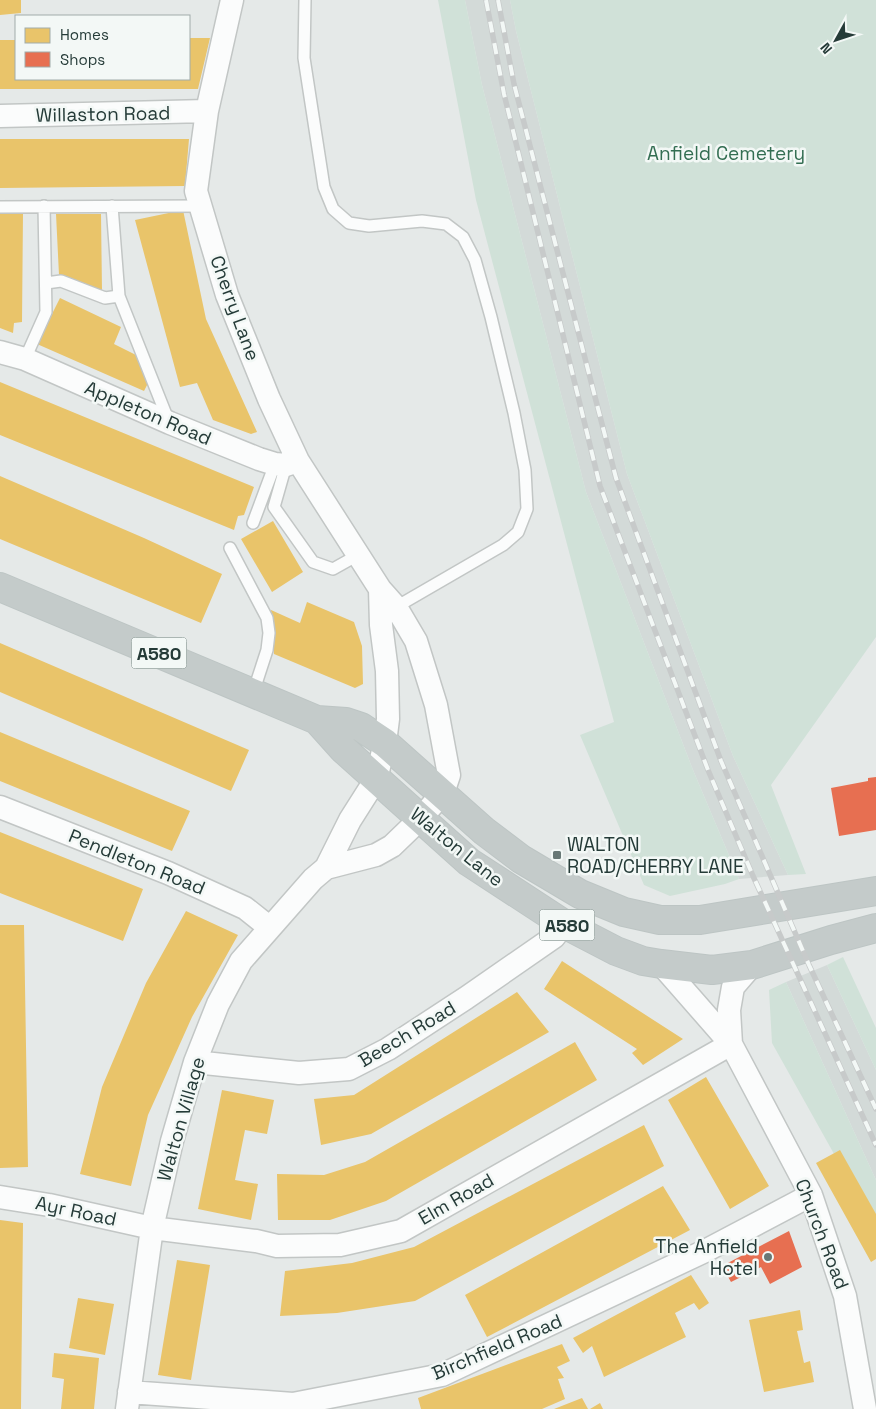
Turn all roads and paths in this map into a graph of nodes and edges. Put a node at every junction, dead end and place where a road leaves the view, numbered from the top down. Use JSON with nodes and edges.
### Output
{"nodes":[{"id":1,"x":232,"y":0,"type":"edge"},
{"id":2,"x":305,"y":0,"type":"edge"},
{"id":3,"x":207,"y":111,"type":"junction"},
{"id":4,"x":0,"y":116,"type":"edge"},
{"id":5,"x":44,"y":206,"type":"junction"},
{"id":6,"x":112,"y":206,"type":"junction"},
{"id":7,"x":201,"y":206,"type":"junction"},
{"id":8,"x":0,"y":207,"type":"edge"},
{"id":9,"x":46,"y":283,"type":"junction"},
{"id":10,"x":119,"y":296,"type":"junction"},
{"id":11,"x":0,"y":352,"type":"edge"},
{"id":12,"x":25,"y":359,"type":"junction"},
{"id":13,"x":170,"y":423,"type":"junction"},
{"id":14,"x":286,"y":463,"type":"junction"},
{"id":15,"x":253,"y":523,"type":"dead end"},
{"id":16,"x":230,"y":548,"type":"dead end"},
{"id":17,"x":358,"y":555,"type":"junction"},
{"id":18,"x":0,"y":586,"type":"edge"},
{"id":19,"x":380,"y":589,"type":"junction"},
{"id":20,"x":396,"y":607,"type":"junction"},
{"id":21,"x":253,"y":693,"type":"junction"},
{"id":22,"x":317,"y":720,"type":"junction"},
{"id":23,"x":385,"y":743,"type":"junction"},
{"id":24,"x":376,"y":779,"type":"junction"},
{"id":25,"x":443,"y":793,"type":"junction"},
{"id":26,"x":0,"y":807,"type":"edge"},
{"id":27,"x":420,"y":819,"type":"junction"},
{"id":28,"x":326,"y":868,"type":"junction"},
{"id":29,"x":876,"y":891,"type":"edge"},
{"id":30,"x":564,"y":924,"type":"junction"},
{"id":31,"x":269,"y":926,"type":"junction"},
{"id":32,"x":876,"y":928,"type":"edge"},
{"id":33,"x":660,"y":964,"type":"junction"},
{"id":34,"x":752,"y":965,"type":"junction"},
{"id":35,"x":731,"y":1044,"type":"junction"},
{"id":36,"x":195,"y":1062,"type":"junction"},
{"id":37,"x":810,"y":1196,"type":"junction"},
{"id":38,"x":0,"y":1197,"type":"edge"},
{"id":39,"x":152,"y":1228,"type":"junction"},
{"id":40,"x":128,"y":1400,"type":"edge"},
{"id":41,"x":865,"y":1409,"type":"edge"}],
"edges":[{"from":1,"to":3,"type":"street","name":"Cherry Lane"},
{"from":2,"to":20,"type":"lane"},
{"from":3,"to":4,"type":"street","name":"Willaston Road"},
{"from":3,"to":7,"type":"street","name":"Cherry Lane"},
{"from":5,"to":6,"type":"lane"},
{"from":5,"to":8,"type":"lane"},
{"from":5,"to":9,"type":"lane"},
{"from":6,"to":7,"type":"lane"},
{"from":6,"to":10,"type":"lane"},
{"from":7,"to":14,"type":"street","name":"Cherry Lane"},
{"from":9,"to":10,"type":"lane"},
{"from":9,"to":12,"type":"lane"},
{"from":10,"to":13,"type":"lane"},
{"from":11,"to":12,"type":"street","name":"Appleton Road"},
{"from":12,"to":13,"type":"street","name":"Appleton Road"},
{"from":13,"to":14,"type":"street","name":"Appleton Road"},
{"from":14,"to":15,"type":"lane"},
{"from":14,"to":17,"type":"street","name":"Cherry Lane"},
{"from":14,"to":17,"type":"lane"},
{"from":16,"to":21,"type":"lane"},
{"from":17,"to":19,"type":"street","name":"Cherry Lane"},
{"from":18,"to":21,"type":"highway","name":"Walton Lane","number":"A580"},
{"from":19,"to":20,"type":"street","name":"Cherry Lane"},
{"from":19,"to":23,"type":"street"},
{"from":20,"to":25,"type":"street","name":"Cherry Lane"},
{"from":21,"to":22,"type":"highway","name":"Walton Lane","number":"A580"},
{"from":22,"to":23,"type":"highway","name":"Walton Lane","number":"A580"},
{"from":22,"to":24,"type":"highway","name":"Walton Lane","number":"A580"},
{"from":23,"to":24,"type":"street"},
{"from":23,"to":25,"type":"highway","name":"Walton Lane","number":"A580"},
{"from":24,"to":27,"type":"highway","name":"Walton Lane","number":"A580"},
{"from":24,"to":28,"type":"street","name":"Walton Village"},
{"from":25,"to":27,"type":"street","name":"Walton Village"},
{"from":25,"to":29,"type":"highway","name":"Walton Lane","number":"A580"},
{"from":26,"to":31,"type":"street","name":"Pendleton Road"},
{"from":27,"to":28,"type":"street","name":"Walton Village"},
{"from":27,"to":30,"type":"highway","name":"Walton Lane","number":"A580"},
{"from":28,"to":31,"type":"street","name":"Walton Village"},
{"from":30,"to":33,"type":"highway","name":"Walton Lane","number":"A580"},
{"from":30,"to":36,"type":"street","name":"Beech Road"},
{"from":31,"to":36,"type":"street","name":"Walton Village"},
{"from":32,"to":34,"type":"highway","name":"Walton Lane","number":"A580"},
{"from":33,"to":34,"type":"highway","name":"Walton Lane","number":"A580"},
{"from":33,"to":35,"type":"street","name":"Church Road"},
{"from":34,"to":35,"type":"street","name":"Church Road"},
{"from":35,"to":37,"type":"street","name":"Church Road"},
{"from":35,"to":39,"type":"street","name":"Elm Road"},
{"from":36,"to":39,"type":"street","name":"Walton Village"},
{"from":37,"to":40,"type":"street","name":"Birchfield Road"},
{"from":37,"to":41,"type":"street","name":"Church Road"},
{"from":38,"to":39,"type":"street","name":"Ayr Road"},
{"from":39,"to":40,"type":"street","name":"Walton Village"}]}
